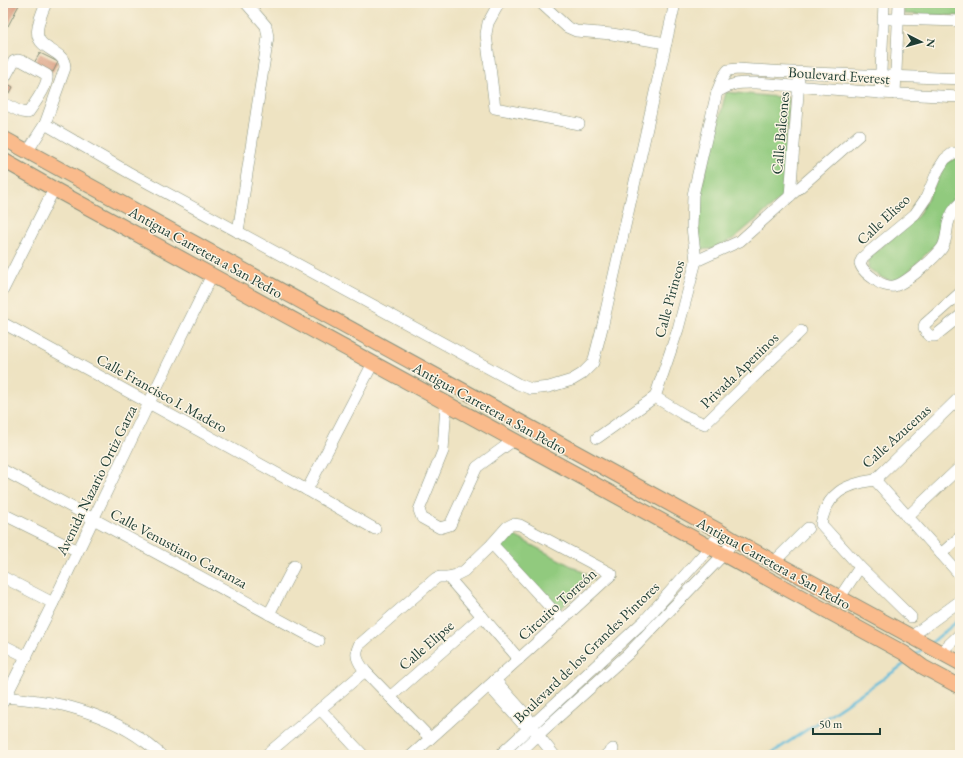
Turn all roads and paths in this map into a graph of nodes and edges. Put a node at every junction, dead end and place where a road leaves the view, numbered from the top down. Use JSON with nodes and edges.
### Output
{"nodes":[{"id":1,"x":46,"y":3,"type":"edge"},
{"id":2,"x":246,"y":3,"type":"edge"},
{"id":3,"x":498,"y":3,"type":"edge"},
{"id":4,"x":541,"y":3,"type":"edge"},
{"id":5,"x":675,"y":3,"type":"edge"},
{"id":6,"x":884,"y":3,"type":"edge"},
{"id":7,"x":899,"y":3,"type":"edge"},
{"id":8,"x":884,"y":19,"type":"junction"},
{"id":9,"x":898,"y":19,"type":"junction"},
{"id":10,"x":960,"y":20,"type":"edge"},
{"id":11,"x":666,"y":43,"type":"junction"},
{"id":12,"x":728,"y":70,"type":"joint"},
{"id":13,"x":800,"y":73,"type":"junction"},
{"id":14,"x":881,"y":76,"type":"junction"},
{"id":15,"x":896,"y":76,"type":"junction"},
{"id":16,"x":960,"y":80,"type":"edge"},
{"id":17,"x":3,"y":81,"type":"edge"},
{"id":18,"x":798,"y":87,"type":"junction"},
{"id":19,"x":718,"y":92,"type":"junction"},
{"id":20,"x":880,"y":93,"type":"junction"},
{"id":21,"x":895,"y":94,"type":"junction"},
{"id":22,"x":960,"y":97,"type":"edge"},
{"id":23,"x":3,"y":103,"type":"edge"},
{"id":24,"x":45,"y":124,"type":"junction"},
{"id":25,"x":580,"y":124,"type":"dead end"},
{"id":26,"x":859,"y":135,"type":"dead end"},
{"id":27,"x":3,"y":138,"type":"edge"},
{"id":28,"x":27,"y":152,"type":"junction"},
{"id":29,"x":960,"y":153,"type":"edge"},
{"id":30,"x":3,"y":160,"type":"edge"},
{"id":31,"x":54,"y":189,"type":"junction"},
{"id":32,"x":790,"y":196,"type":"junction"},
{"id":33,"x":960,"y":203,"type":"edge"},
{"id":34,"x":137,"y":212,"type":"junction"},
{"id":35,"x":238,"y":232,"type":"junction"},
{"id":36,"x":696,"y":262,"type":"junction"},
{"id":37,"x":212,"y":275,"type":"junction"},
{"id":38,"x":3,"y":290,"type":"edge"},
{"id":39,"x":960,"y":293,"type":"edge"},
{"id":40,"x":960,"y":316,"type":"edge"},
{"id":41,"x":3,"y":323,"type":"edge"},
{"id":42,"x":801,"y":331,"type":"dead end"},
{"id":43,"x":373,"y":363,"type":"junction"},
{"id":44,"x":655,"y":397,"type":"junction"},
{"id":45,"x":960,"y":397,"type":"edge"},
{"id":46,"x":149,"y":403,"type":"junction"},
{"id":47,"x":446,"y":403,"type":"junction"},
{"id":48,"x":597,"y":438,"type":"dead end"},
{"id":49,"x":514,"y":440,"type":"junction"},
{"id":50,"x":960,"y":467,"type":"edge"},
{"id":51,"x":3,"y":470,"type":"edge"},
{"id":52,"x":875,"y":480,"type":"junction"},
{"id":53,"x":307,"y":490,"type":"junction"},
{"id":54,"x":3,"y":514,"type":"edge"},
{"id":55,"x":907,"y":516,"type":"junction"},
{"id":56,"x":94,"y":519,"type":"junction"},
{"id":57,"x":808,"y":528,"type":"dead end"},
{"id":58,"x":375,"y":529,"type":"dead end"},
{"id":59,"x":721,"y":532,"type":"junction"},
{"id":60,"x":960,"y":537,"type":"edge"},
{"id":61,"x":734,"y":540,"type":"junction"},
{"id":62,"x":492,"y":544,"type":"junction"},
{"id":63,"x":710,"y":548,"type":"junction"},
{"id":64,"x":78,"y":551,"type":"junction"},
{"id":65,"x":941,"y":554,"type":"junction"},
{"id":66,"x":723,"y":555,"type":"junction"},
{"id":67,"x":774,"y":562,"type":"junction"},
{"id":68,"x":294,"y":566,"type":"dead end"},
{"id":69,"x":860,"y":567,"type":"junction"},
{"id":70,"x":960,"y":575,"type":"edge"},
{"id":71,"x":3,"y":577,"type":"edge"},
{"id":72,"x":448,"y":578,"type":"junction"},
{"id":73,"x":840,"y":597,"type":"junction"},
{"id":74,"x":960,"y":601,"type":"edge"},
{"id":75,"x":53,"y":604,"type":"junction"},
{"id":76,"x":269,"y":614,"type":"junction"},
{"id":77,"x":482,"y":616,"type":"junction"},
{"id":78,"x":910,"y":617,"type":"dead end"},
{"id":79,"x":562,"y":620,"type":"junction"},
{"id":80,"x":960,"y":634,"type":"edge"},
{"id":81,"x":918,"y":639,"type":"junction"},
{"id":82,"x":319,"y":641,"type":"dead end"},
{"id":83,"x":3,"y":645,"type":"edge"},
{"id":84,"x":939,"y":651,"type":"junction"},
{"id":85,"x":27,"y":657,"type":"junction"},
{"id":86,"x":519,"y":659,"type":"junction"},
{"id":87,"x":960,"y":663,"type":"edge"},
{"id":88,"x":365,"y":671,"type":"junction"},
{"id":89,"x":492,"y":683,"type":"junction"},
{"id":90,"x":960,"y":687,"type":"edge"},
{"id":91,"x":390,"y":696,"type":"junction"},
{"id":92,"x":4,"y":699,"type":"edge"},
{"id":93,"x":320,"y":709,"type":"junction"},
{"id":94,"x":535,"y":730,"type":"junction"},
{"id":95,"x":430,"y":738,"type":"junction"},
{"id":96,"x":274,"y":753,"type":"edge"},
{"id":97,"x":161,"y":755,"type":"edge"},
{"id":98,"x":363,"y":755,"type":"edge"},
{"id":99,"x":412,"y":755,"type":"edge"},
{"id":100,"x":500,"y":755,"type":"edge"},
{"id":101,"x":517,"y":755,"type":"edge"},
{"id":102,"x":554,"y":755,"type":"edge"}],
"edges":[{"from":1,"to":24,"type":"street"},
{"from":2,"to":35,"type":"street"},
{"from":3,"to":25,"type":"street"},
{"from":4,"to":11,"type":"street"},
{"from":5,"to":11,"type":"street"},
{"from":6,"to":8,"type":"street"},
{"from":7,"to":9,"type":"street"},
{"from":8,"to":9,"type":"street"},
{"from":8,"to":14,"type":"street"},
{"from":9,"to":10,"type":"street"},
{"from":9,"to":15,"type":"street"},
{"from":11,"to":35,"type":"street"},
{"from":12,"to":13,"type":"street","name":"Boulevard Everest"},
{"from":12,"to":19,"type":"street","name":"Calle Pirineos"},
{"from":13,"to":14,"type":"street","name":"Boulevard Everest"},
{"from":13,"to":18,"type":"street","name":"Calle Balcones"},
{"from":14,"to":15,"type":"street","name":"Boulevard Everest"},
{"from":14,"to":20,"type":"street"},
{"from":15,"to":16,"type":"street","name":"Boulevard Everest"},
{"from":15,"to":21,"type":"street"},
{"from":17,"to":23,"type":"street"},
{"from":18,"to":19,"type":"street","name":"Boulevard Everest"},
{"from":18,"to":20,"type":"street","name":"Boulevard Everest"},
{"from":18,"to":32,"type":"street","name":"Calle Balcones"},
{"from":19,"to":36,"type":"street","name":"Calle Pirineos"},
{"from":20,"to":21,"type":"street","name":"Boulevard Everest"},
{"from":21,"to":22,"type":"street","name":"Boulevard Everest"},
{"from":24,"to":28,"type":"street"},
{"from":24,"to":35,"type":"street"},
{"from":26,"to":32,"type":"street"},
{"from":27,"to":28,"type":"main road","name":"Antigua Carretera a San Pedro"},
{"from":28,"to":34,"type":"main road","name":"Antigua Carretera a San Pedro"},
{"from":29,"to":33,"type":"street","name":"Calle Eliseo"},
{"from":30,"to":31,"type":"main road","name":"Antigua Carretera a San Pedro"},
{"from":31,"to":34,"type":"main road"},
{"from":31,"to":37,"type":"main road","name":"Antigua Carretera a San Pedro"},
{"from":31,"to":38,"type":"street"},
{"from":32,"to":36,"type":"street"},
{"from":34,"to":59,"type":"main road","name":"Antigua Carretera a San Pedro"},
{"from":36,"to":44,"type":"street","name":"Calle Pirineos"},
{"from":37,"to":43,"type":"main road","name":"Antigua Carretera a San Pedro"},
{"from":37,"to":46,"type":"street","name":"Avenida Nazario Ortiz Garza"},
{"from":39,"to":40,"type":"street"},
{"from":41,"to":46,"type":"street","name":"Calle Francisco I. Madero"},
{"from":42,"to":44,"type":"street","name":"Privada Apeninos"},
{"from":43,"to":47,"type":"main road","name":"Antigua Carretera a San Pedro"},
{"from":43,"to":53,"type":"street"},
{"from":44,"to":48,"type":"street"},
{"from":45,"to":52,"type":"street","name":"Calle Azucenas"},
{"from":46,"to":53,"type":"street","name":"Calle Francisco I. Madero"},
{"from":46,"to":56,"type":"street","name":"Avenida Nazario Ortiz Garza"},
{"from":47,"to":49,"type":"main road","name":"Antigua Carretera a San Pedro"},
{"from":47,"to":49,"type":"street"},
{"from":49,"to":63,"type":"main road","name":"Antigua Carretera a San Pedro"},
{"from":50,"to":55,"type":"street"},
{"from":51,"to":56,"type":"street","name":"Calle Venustiano Carranza"},
{"from":52,"to":55,"type":"street"},
{"from":52,"to":69,"type":"street","name":"Calle Azucenas"},
{"from":53,"to":58,"type":"street","name":"Calle Francisco I. Madero"},
{"from":54,"to":64,"type":"street"},
{"from":55,"to":65,"type":"street"},
{"from":56,"to":64,"type":"street","name":"Avenida Nazario Ortiz Garza"},
{"from":56,"to":76,"type":"street","name":"Calle Venustiano Carranza"},
{"from":57,"to":67,"type":"street"},
{"from":59,"to":61,"type":"main road","name":"Antigua Carretera a San Pedro"},
{"from":59,"to":63,"type":"street","name":"Boulevard de los Grandes Pintores"},
{"from":60,"to":65,"type":"street"},
{"from":61,"to":66,"type":"street","name":"Boulevard de los Grandes Pintores"},
{"from":61,"to":67,"type":"main road","name":"Antigua Carretera a San Pedro"},
{"from":62,"to":72,"type":"street","name":"Circuito Torreón"},
{"from":62,"to":79,"type":"street"},
{"from":62,"to":79,"type":"street","name":"Circuito Torreón"},
{"from":63,"to":66,"type":"main road","name":"Antigua Carretera a San Pedro"},
{"from":63,"to":94,"type":"street","name":"Boulevard de los Grandes Pintores"},
{"from":64,"to":75,"type":"street","name":"Avenida Nazario Ortiz Garza"},
{"from":65,"to":70,"type":"street"},
{"from":66,"to":90,"type":"main road","name":"Antigua Carretera a San Pedro"},
{"from":66,"to":94,"type":"street","name":"Boulevard de los Grandes Pintores"},
{"from":67,"to":73,"type":"main road","name":"Antigua Carretera a San Pedro"},
{"from":68,"to":76,"type":"street"},
{"from":69,"to":73,"type":"street"},
{"from":69,"to":78,"type":"street"},
{"from":71,"to":75,"type":"street"},
{"from":72,"to":77,"type":"street"},
{"from":72,"to":88,"type":"street"},
{"from":73,"to":81,"type":"main road","name":"Antigua Carretera a San Pedro"},
{"from":74,"to":81,"type":"street"},
{"from":75,"to":85,"type":"street","name":"Avenida Nazario Ortiz Garza"},
{"from":76,"to":82,"type":"street","name":"Calle Venustiano Carranza"},
{"from":77,"to":86,"type":"street"},
{"from":77,"to":91,"type":"street","name":"Calle Elipse"},
{"from":79,"to":86,"type":"street","name":"Circuito Torreón"},
{"from":80,"to":84,"type":"street"},
{"from":81,"to":84,"type":"main road","name":"Antigua Carretera a San Pedro"},
{"from":83,"to":85,"type":"street"},
{"from":84,"to":87,"type":"main road","name":"Antigua Carretera a San Pedro"},
{"from":85,"to":92,"type":"street","name":"Avenida Nazario Ortiz Garza"},
{"from":86,"to":89,"type":"street","name":"Circuito Torreón"},
{"from":88,"to":91,"type":"street"},
{"from":88,"to":93,"type":"street"},
{"from":89,"to":94,"type":"street"},
{"from":89,"to":95,"type":"street","name":"Circuito Torreón"},
{"from":91,"to":95,"type":"street"},
{"from":92,"to":97,"type":"street"},
{"from":93,"to":96,"type":"street"},
{"from":93,"to":98,"type":"street"},
{"from":94,"to":100,"type":"street","name":"Boulevard de los Grandes Pintores"},
{"from":94,"to":101,"type":"street","name":"Boulevard de los Grandes Pintores"},
{"from":94,"to":102,"type":"street"},
{"from":95,"to":99,"type":"street","name":"Circuito Torreón"}]}
